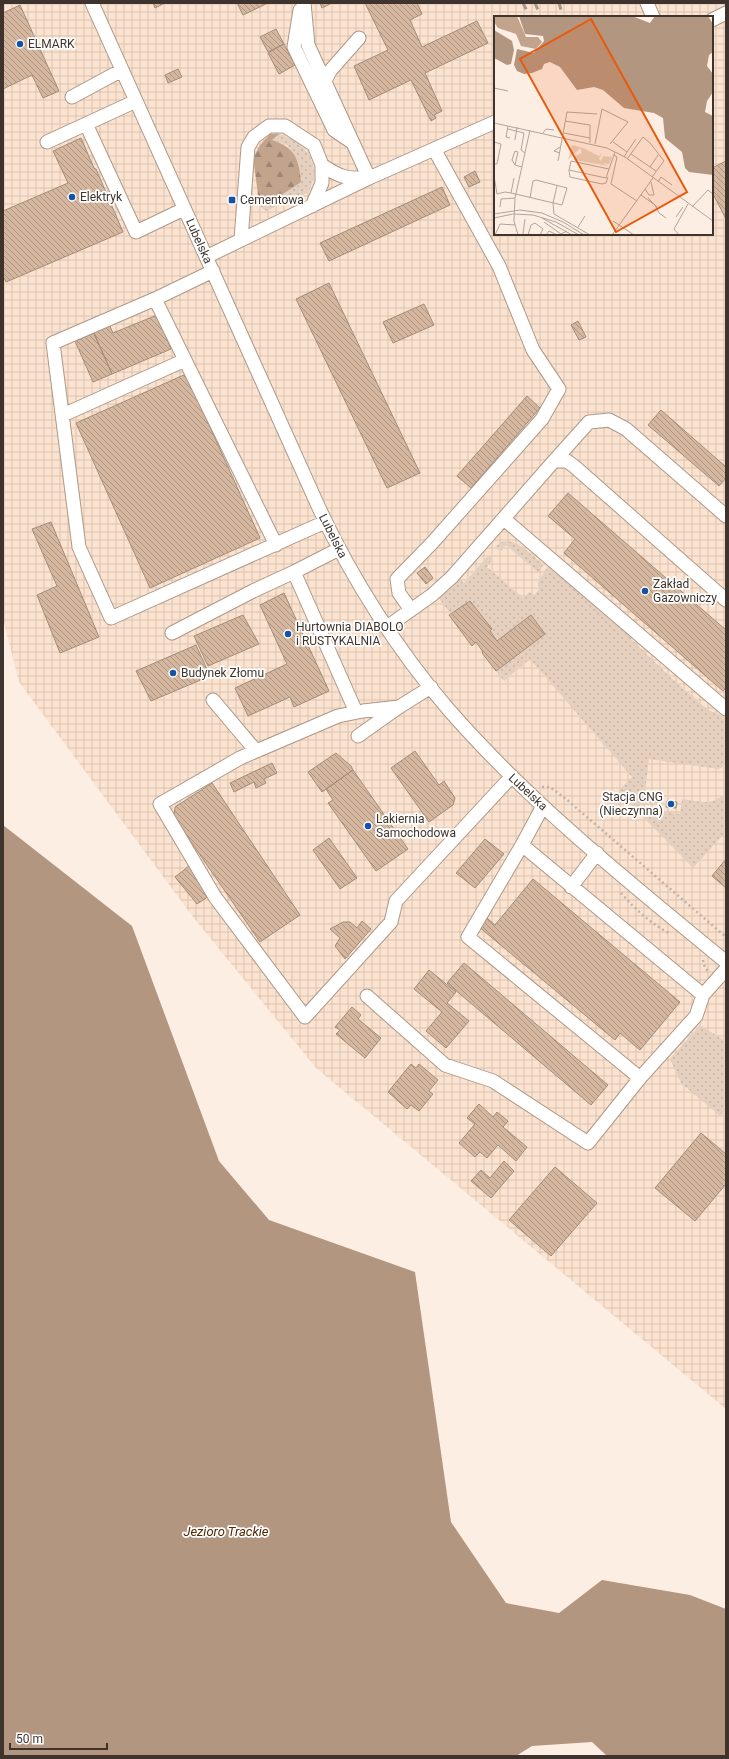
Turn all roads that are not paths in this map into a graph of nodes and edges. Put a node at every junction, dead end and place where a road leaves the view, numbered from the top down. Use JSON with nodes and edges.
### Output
{"nodes":[{"id":1,"x":92,"y":3,"type":"edge"},
{"id":2,"x":301,"y":3,"type":"edge"},
{"id":3,"x":304,"y":3,"type":"edge"},
{"id":4,"x":647,"y":3,"type":"edge"},
{"id":5,"x":726,"y":13,"type":"edge"},
{"id":6,"x":653,"y":16,"type":"edge"},
{"id":7,"x":713,"y":20,"type":"edge"},
{"id":8,"x":359,"y":38,"type":"dead end"},
{"id":9,"x":122,"y":70,"type":"junction"},
{"id":10,"x":325,"y":81,"type":"junction"},
{"id":11,"x":72,"y":97,"type":"dead end"},
{"id":12,"x":136,"y":101,"type":"junction"},
{"id":13,"x":494,"y":122,"type":"edge"},
{"id":14,"x":86,"y":124,"type":"junction"},
{"id":15,"x":47,"y":142,"type":"dead end"},
{"id":16,"x":354,"y":144,"type":"junction"},
{"id":17,"x":434,"y":149,"type":"junction"},
{"id":18,"x":322,"y":165,"type":"junction"},
{"id":19,"x":368,"y":178,"type":"junction"},
{"id":20,"x":312,"y":206,"type":"junction"},
{"id":21,"x":184,"y":209,"type":"junction"},
{"id":22,"x":241,"y":240,"type":"junction"},
{"id":23,"x":206,"y":257,"type":"junction"},
{"id":24,"x":213,"y":272,"type":"junction"},
{"id":25,"x":155,"y":299,"type":"junction"},
{"id":26,"x":185,"y":360,"type":"junction"},
{"id":27,"x":63,"y":415,"type":"junction"},
{"id":28,"x":554,"y":461,"type":"junction"},
{"id":29,"x":726,"y":516,"type":"edge"},
{"id":30,"x":504,"y":519,"type":"junction"},
{"id":31,"x":325,"y":522,"type":"junction"},
{"id":32,"x":276,"y":545,"type":"junction"},
{"id":33,"x":339,"y":549,"type":"junction"},
{"id":34,"x":294,"y":572,"type":"junction"},
{"id":35,"x":726,"y":600,"type":"edge"},
{"id":36,"x":410,"y":610,"type":"junction"},
{"id":37,"x":387,"y":627,"type":"junction"},
{"id":38,"x":172,"y":633,"type":"dead end"},
{"id":39,"x":431,"y":687,"type":"junction"},
{"id":40,"x":213,"y":700,"type":"dead end"},
{"id":41,"x":399,"y":707,"type":"junction"},
{"id":42,"x":726,"y":709,"type":"edge"},
{"id":43,"x":356,"y":712,"type":"junction"},
{"id":44,"x":358,"y":736,"type":"dead end"},
{"id":45,"x":256,"y":751,"type":"junction"},
{"id":46,"x":512,"y":776,"type":"junction"},
{"id":47,"x":543,"y":806,"type":"junction"},
{"id":48,"x":522,"y":845,"type":"junction"},
{"id":49,"x":597,"y":853,"type":"junction"},
{"id":50,"x":571,"y":887,"type":"junction"},
{"id":51,"x":726,"y":962,"type":"edge"},
{"id":52,"x":726,"y":969,"type":"edge"},
{"id":53,"x":704,"y":995,"type":"junction"},
{"id":54,"x":367,"y":996,"type":"dead end"},
{"id":55,"x":640,"y":1078,"type":"junction"}],
"edges":[{"from":1,"to":9,"type":"street","name":"Lubelska"},
{"from":2,"to":16,"type":"street"},
{"from":3,"to":10,"type":"street"},
{"from":4,"to":6,"type":"street"},
{"from":5,"to":7,"type":"street"},
{"from":8,"to":10,"type":"street"},
{"from":9,"to":11,"type":"street"},
{"from":9,"to":12,"type":"street","name":"Lubelska"},
{"from":10,"to":16,"type":"street"},
{"from":12,"to":14,"type":"street"},
{"from":12,"to":21,"type":"street","name":"Lubelska"},
{"from":13,"to":17,"type":"street"},
{"from":14,"to":15,"type":"street"},
{"from":14,"to":21,"type":"street"},
{"from":16,"to":19,"type":"street"},
{"from":17,"to":19,"type":"street"},
{"from":17,"to":36,"type":"street"},
{"from":18,"to":19,"type":"street"},
{"from":18,"to":20,"type":"street"},
{"from":18,"to":22,"type":"street"},
{"from":19,"to":20,"type":"street"},
{"from":20,"to":22,"type":"street"},
{"from":21,"to":23,"type":"street","name":"Lubelska"},
{"from":22,"to":23,"type":"street"},
{"from":23,"to":24,"type":"street","name":"Lubelska"},
{"from":24,"to":25,"type":"street"},
{"from":24,"to":31,"type":"street","name":"Lubelska"},
{"from":25,"to":26,"type":"street"},
{"from":25,"to":27,"type":"street"},
{"from":26,"to":27,"type":"street"},
{"from":26,"to":32,"type":"street"},
{"from":27,"to":32,"type":"street"},
{"from":28,"to":29,"type":"street"},
{"from":28,"to":30,"type":"street"},
{"from":28,"to":35,"type":"street"},
{"from":30,"to":36,"type":"street"},
{"from":30,"to":42,"type":"street"},
{"from":31,"to":32,"type":"street"},
{"from":31,"to":33,"type":"street","name":"Lubelska"},
{"from":33,"to":34,"type":"street"},
{"from":33,"to":37,"type":"street","name":"Lubelska"},
{"from":34,"to":38,"type":"street"},
{"from":34,"to":43,"type":"street"},
{"from":36,"to":37,"type":"street"},
{"from":37,"to":39,"type":"street","name":"Lubelska"},
{"from":39,"to":41,"type":"street"},
{"from":39,"to":46,"type":"street","name":"Lubelska"},
{"from":40,"to":45,"type":"street"},
{"from":41,"to":43,"type":"street"},
{"from":41,"to":44,"type":"street"},
{"from":43,"to":45,"type":"street"},
{"from":45,"to":46,"type":"street"},
{"from":46,"to":47,"type":"street","name":"Lubelska"},
{"from":47,"to":48,"type":"street"},
{"from":47,"to":49,"type":"street","name":"Lubelska"},
{"from":48,"to":50,"type":"street"},
{"from":48,"to":55,"type":"street"},
{"from":49,"to":50,"type":"street"},
{"from":49,"to":51,"type":"street","name":"Lubelska"},
{"from":50,"to":53,"type":"street"},
{"from":52,"to":53,"type":"street"},
{"from":53,"to":55,"type":"street"},
{"from":54,"to":55,"type":"street"}]}
